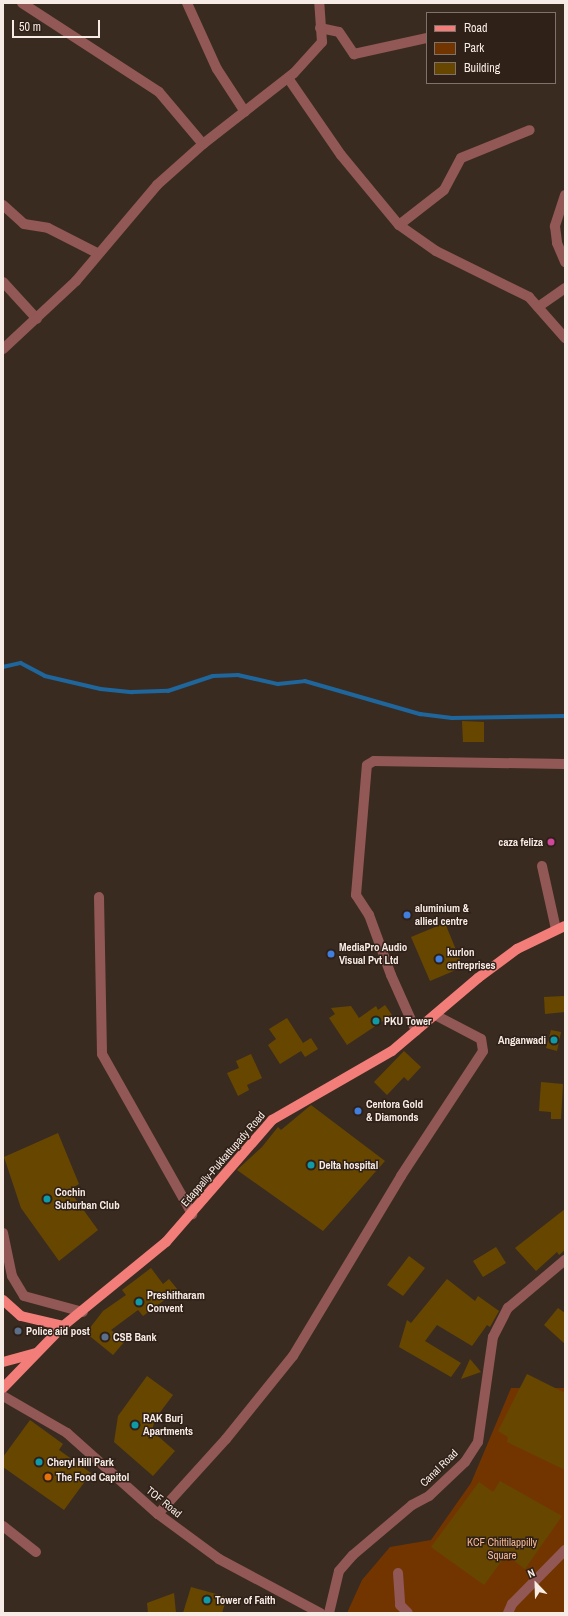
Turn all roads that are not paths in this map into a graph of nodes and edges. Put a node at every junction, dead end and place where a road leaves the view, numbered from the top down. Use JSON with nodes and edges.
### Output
{"nodes":[{"id":1,"x":22,"y":3,"type":"edge"},
{"id":2,"x":188,"y":3,"type":"edge"},
{"id":3,"x":320,"y":3,"type":"edge"},
{"id":4,"x":320,"y":28,"type":"junction"},
{"id":5,"x":426,"y":38,"type":"edge"},
{"id":6,"x":288,"y":78,"type":"junction"},
{"id":7,"x":245,"y":112,"type":"junction"},
{"id":8,"x":530,"y":130,"type":"dead end"},
{"id":9,"x":203,"y":144,"type":"junction"},
{"id":10,"x":565,"y":196,"type":"edge"},
{"id":11,"x":3,"y":205,"type":"edge"},
{"id":12,"x":399,"y":225,"type":"junction"},
{"id":13,"x":97,"y":253,"type":"junction"},
{"id":14,"x":565,"y":262,"type":"edge"},
{"id":15,"x":3,"y":282,"type":"edge"},
{"id":16,"x":565,"y":288,"type":"edge"},
{"id":17,"x":538,"y":307,"type":"junction"},
{"id":18,"x":37,"y":319,"type":"junction"},
{"id":19,"x":565,"y":338,"type":"edge"},
{"id":20,"x":3,"y":349,"type":"edge"},
{"id":21,"x":565,"y":764,"type":"edge"},
{"id":22,"x":542,"y":866,"type":"dead end"},
{"id":23,"x":99,"y":897,"type":"dead end"},
{"id":24,"x":561,"y":928,"type":"edge"},
{"id":25,"x":435,"y":1015,"type":"junction"},
{"id":26,"x":416,"y":1031,"type":"junction"},
{"id":27,"x":192,"y":1214,"type":"junction"},
{"id":28,"x":3,"y":1233,"type":"edge"},
{"id":29,"x":565,"y":1260,"type":"edge"},
{"id":30,"x":3,"y":1300,"type":"edge"},
{"id":31,"x":84,"y":1312,"type":"junction"},
{"id":32,"x":63,"y":1326,"type":"junction"},
{"id":33,"x":36,"y":1353,"type":"junction"},
{"id":34,"x":3,"y":1362,"type":"edge"},
{"id":35,"x":3,"y":1388,"type":"edge"},
{"id":36,"x":3,"y":1396,"type":"edge"},
{"id":37,"x":158,"y":1514,"type":"junction"},
{"id":38,"x":3,"y":1526,"type":"edge"},
{"id":39,"x":565,"y":1550,"type":"edge"},
{"id":40,"x":36,"y":1552,"type":"dead end"},
{"id":41,"x":398,"y":1573,"type":"dead end"},
{"id":42,"x":320,"y":1613,"type":"edge"},
{"id":43,"x":329,"y":1613,"type":"edge"},
{"id":44,"x":408,"y":1613,"type":"edge"},
{"id":45,"x":508,"y":1613,"type":"edge"}],
"edges":[{"from":1,"to":9,"type":"street"},
{"from":2,"to":7,"type":"street"},
{"from":3,"to":4,"type":"street"},
{"from":4,"to":5,"type":"street"},
{"from":4,"to":6,"type":"street"},
{"from":6,"to":7,"type":"street"},
{"from":6,"to":12,"type":"street"},
{"from":7,"to":9,"type":"street"},
{"from":8,"to":12,"type":"street"},
{"from":9,"to":13,"type":"street"},
{"from":10,"to":14,"type":"street"},
{"from":11,"to":13,"type":"street"},
{"from":12,"to":17,"type":"street"},
{"from":13,"to":18,"type":"street"},
{"from":15,"to":18,"type":"street"},
{"from":16,"to":17,"type":"street"},
{"from":17,"to":19,"type":"street"},
{"from":18,"to":20,"type":"street"},
{"from":21,"to":26,"type":"street"},
{"from":22,"to":24,"type":"street"},
{"from":23,"to":27,"type":"street"},
{"from":24,"to":25,"type":"main road","name":"Edappally-Pukkattupady Road"},
{"from":25,"to":26,"type":"main road","name":"Edappally-Pukkattupady Road"},
{"from":25,"to":37,"type":"street"},
{"from":26,"to":27,"type":"main road","name":"Edappally-Pukkattupady Road"},
{"from":27,"to":31,"type":"main road","name":"Edappally-Pukkattupady Road"},
{"from":28,"to":31,"type":"street"},
{"from":29,"to":43,"type":"street","name":"Canal Road"},
{"from":30,"to":32,"type":"main road"},
{"from":31,"to":32,"type":"main road","name":"Edappally-Pukkattupady Road"},
{"from":32,"to":33,"type":"main road","name":"Edappally-Pukkattupady Road"},
{"from":33,"to":34,"type":"main road"},
{"from":33,"to":35,"type":"main road","name":"Edappally-Pukkattupady Road"},
{"from":36,"to":37,"type":"street","name":"TOF Road"},
{"from":37,"to":42,"type":"street","name":"TOF Road"},
{"from":38,"to":40,"type":"street"},
{"from":39,"to":45,"type":"street"},
{"from":41,"to":44,"type":"street"}]}
